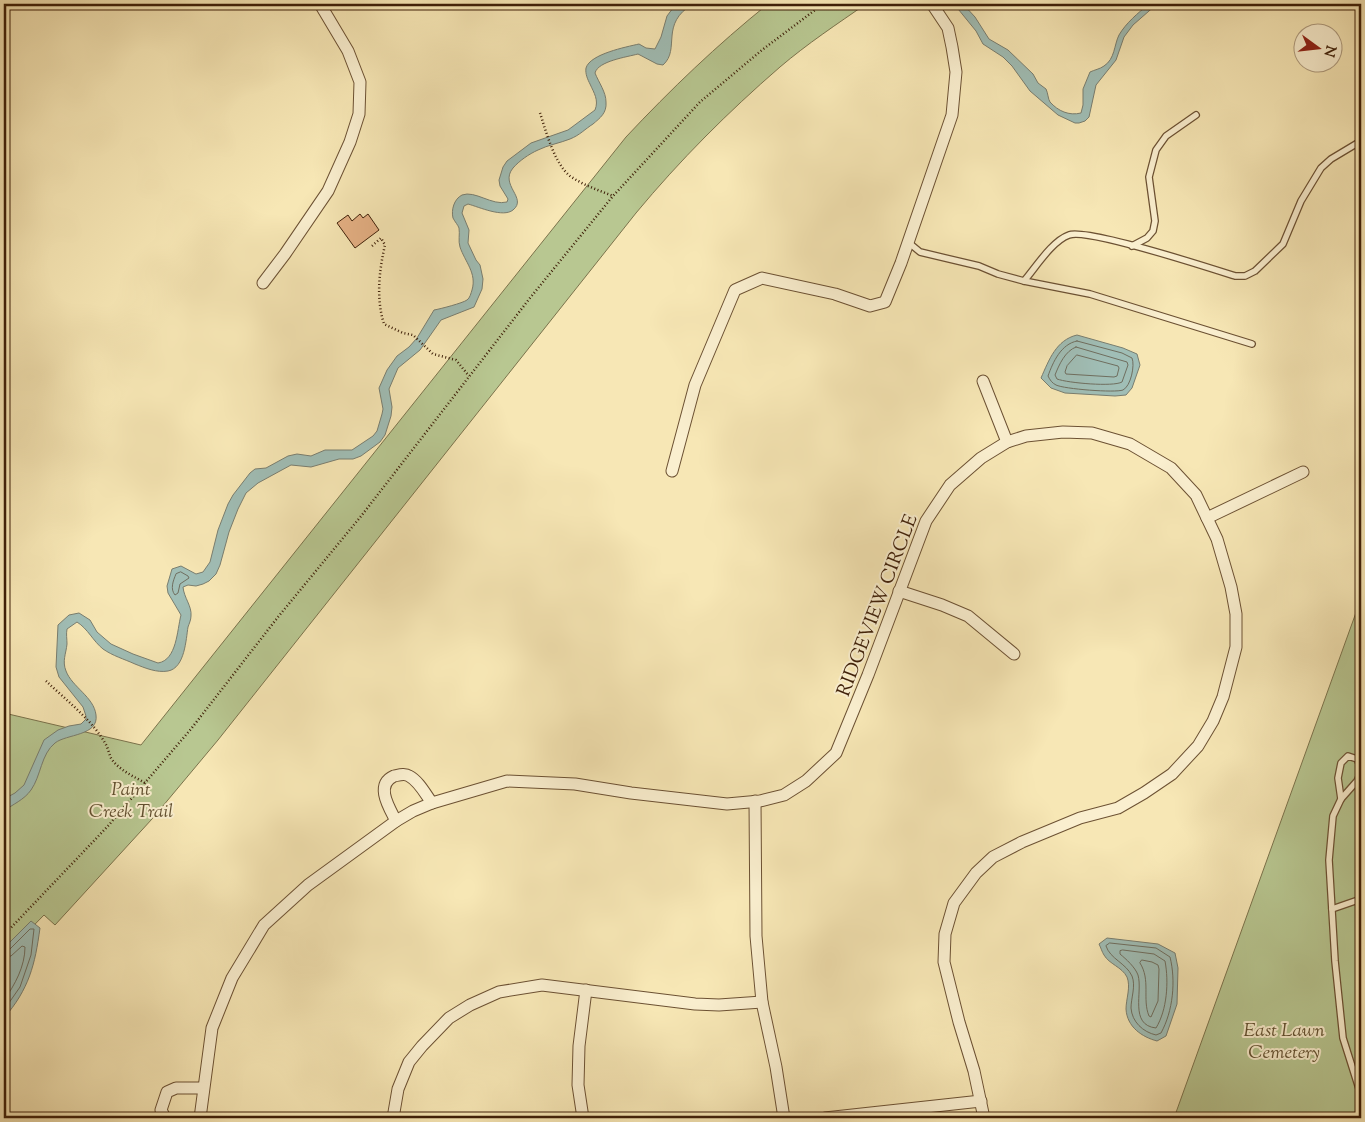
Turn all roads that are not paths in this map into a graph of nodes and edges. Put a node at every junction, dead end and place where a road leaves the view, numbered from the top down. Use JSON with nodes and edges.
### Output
{"nodes":[{"id":1,"x":320,"y":4,"type":"edge"},
{"id":2,"x":932,"y":4,"type":"edge"},
{"id":3,"x":1196,"y":115,"type":"dead end"},
{"id":4,"x":1361,"y":141,"type":"edge"},
{"id":5,"x":908,"y":242,"type":"junction"},
{"id":6,"x":1132,"y":246,"type":"junction"},
{"id":7,"x":1024,"y":282,"type":"junction"},
{"id":8,"x":262,"y":283,"type":"dead end"},
{"id":9,"x":1252,"y":344,"type":"dead end"},
{"id":10,"x":983,"y":381,"type":"dead end"},
{"id":11,"x":1007,"y":442,"type":"junction"},
{"id":12,"x":672,"y":471,"type":"dead end"},
{"id":13,"x":1303,"y":472,"type":"dead end"},
{"id":14,"x":1207,"y":518,"type":"junction"},
{"id":15,"x":899,"y":591,"type":"junction"},
{"id":16,"x":1014,"y":654,"type":"dead end"},
{"id":17,"x":1361,"y":770,"type":"edge"},
{"id":18,"x":1341,"y":799,"type":"junction"},
{"id":19,"x":755,"y":801,"type":"junction"},
{"id":20,"x":432,"y":803,"type":"junction"},
{"id":21,"x":396,"y":821,"type":"junction"},
{"id":22,"x":1361,"y":899,"type":"edge"},
{"id":23,"x":1332,"y":909,"type":"junction"},
{"id":24,"x":586,"y":990,"type":"junction"},
{"id":25,"x":762,"y":1002,"type":"junction"},
{"id":26,"x":204,"y":1088,"type":"junction"},
{"id":27,"x":1361,"y":1095,"type":"edge"},
{"id":28,"x":981,"y":1101,"type":"junction"},
{"id":29,"x":165,"y":1118,"type":"edge"},
{"id":30,"x":200,"y":1118,"type":"edge"},
{"id":31,"x":393,"y":1118,"type":"edge"},
{"id":32,"x":583,"y":1118,"type":"edge"},
{"id":33,"x":784,"y":1118,"type":"edge"},
{"id":34,"x":825,"y":1118,"type":"edge"},
{"id":35,"x":984,"y":1118,"type":"edge"}],
"edges":[{"from":1,"to":8,"type":"street"},
{"from":2,"to":5,"type":"street"},
{"from":3,"to":6,"type":"lane"},
{"from":4,"to":6,"type":"lane"},
{"from":5,"to":7,"type":"lane"},
{"from":5,"to":12,"type":"street"},
{"from":6,"to":7,"type":"lane"},
{"from":7,"to":9,"type":"lane"},
{"from":10,"to":11,"type":"street"},
{"from":11,"to":14,"type":"street","name":"RIDGEVIEW CIRCLE"},
{"from":11,"to":15,"type":"street","name":"RIDGEVIEW CIRCLE"},
{"from":13,"to":14,"type":"street"},
{"from":14,"to":28,"type":"street","name":"RIDGEVIEW CIRCLE"},
{"from":15,"to":16,"type":"street"},
{"from":15,"to":19,"type":"street","name":"RIDGEVIEW CIRCLE"},
{"from":17,"to":18,"type":"lane"},
{"from":17,"to":18,"type":"lane"},
{"from":18,"to":23,"type":"lane"},
{"from":19,"to":20,"type":"street","name":"RIDGEVIEW CIRCLE"},
{"from":19,"to":25,"type":"street"},
{"from":20,"to":21,"type":"street","name":"RIDGEVIEW CIRCLE"},
{"from":20,"to":21,"type":"street"},
{"from":21,"to":26,"type":"street","name":"RIDGEVIEW CIRCLE"},
{"from":22,"to":23,"type":"lane"},
{"from":23,"to":27,"type":"lane"},
{"from":24,"to":25,"type":"street"},
{"from":24,"to":31,"type":"street"},
{"from":24,"to":32,"type":"street"},
{"from":25,"to":33,"type":"street"},
{"from":26,"to":29,"type":"street"},
{"from":26,"to":30,"type":"street","name":"RIDGEVIEW CIRCLE"},
{"from":28,"to":34,"type":"street"},
{"from":28,"to":35,"type":"street","name":"RIDGEVIEW CIRCLE"}]}
